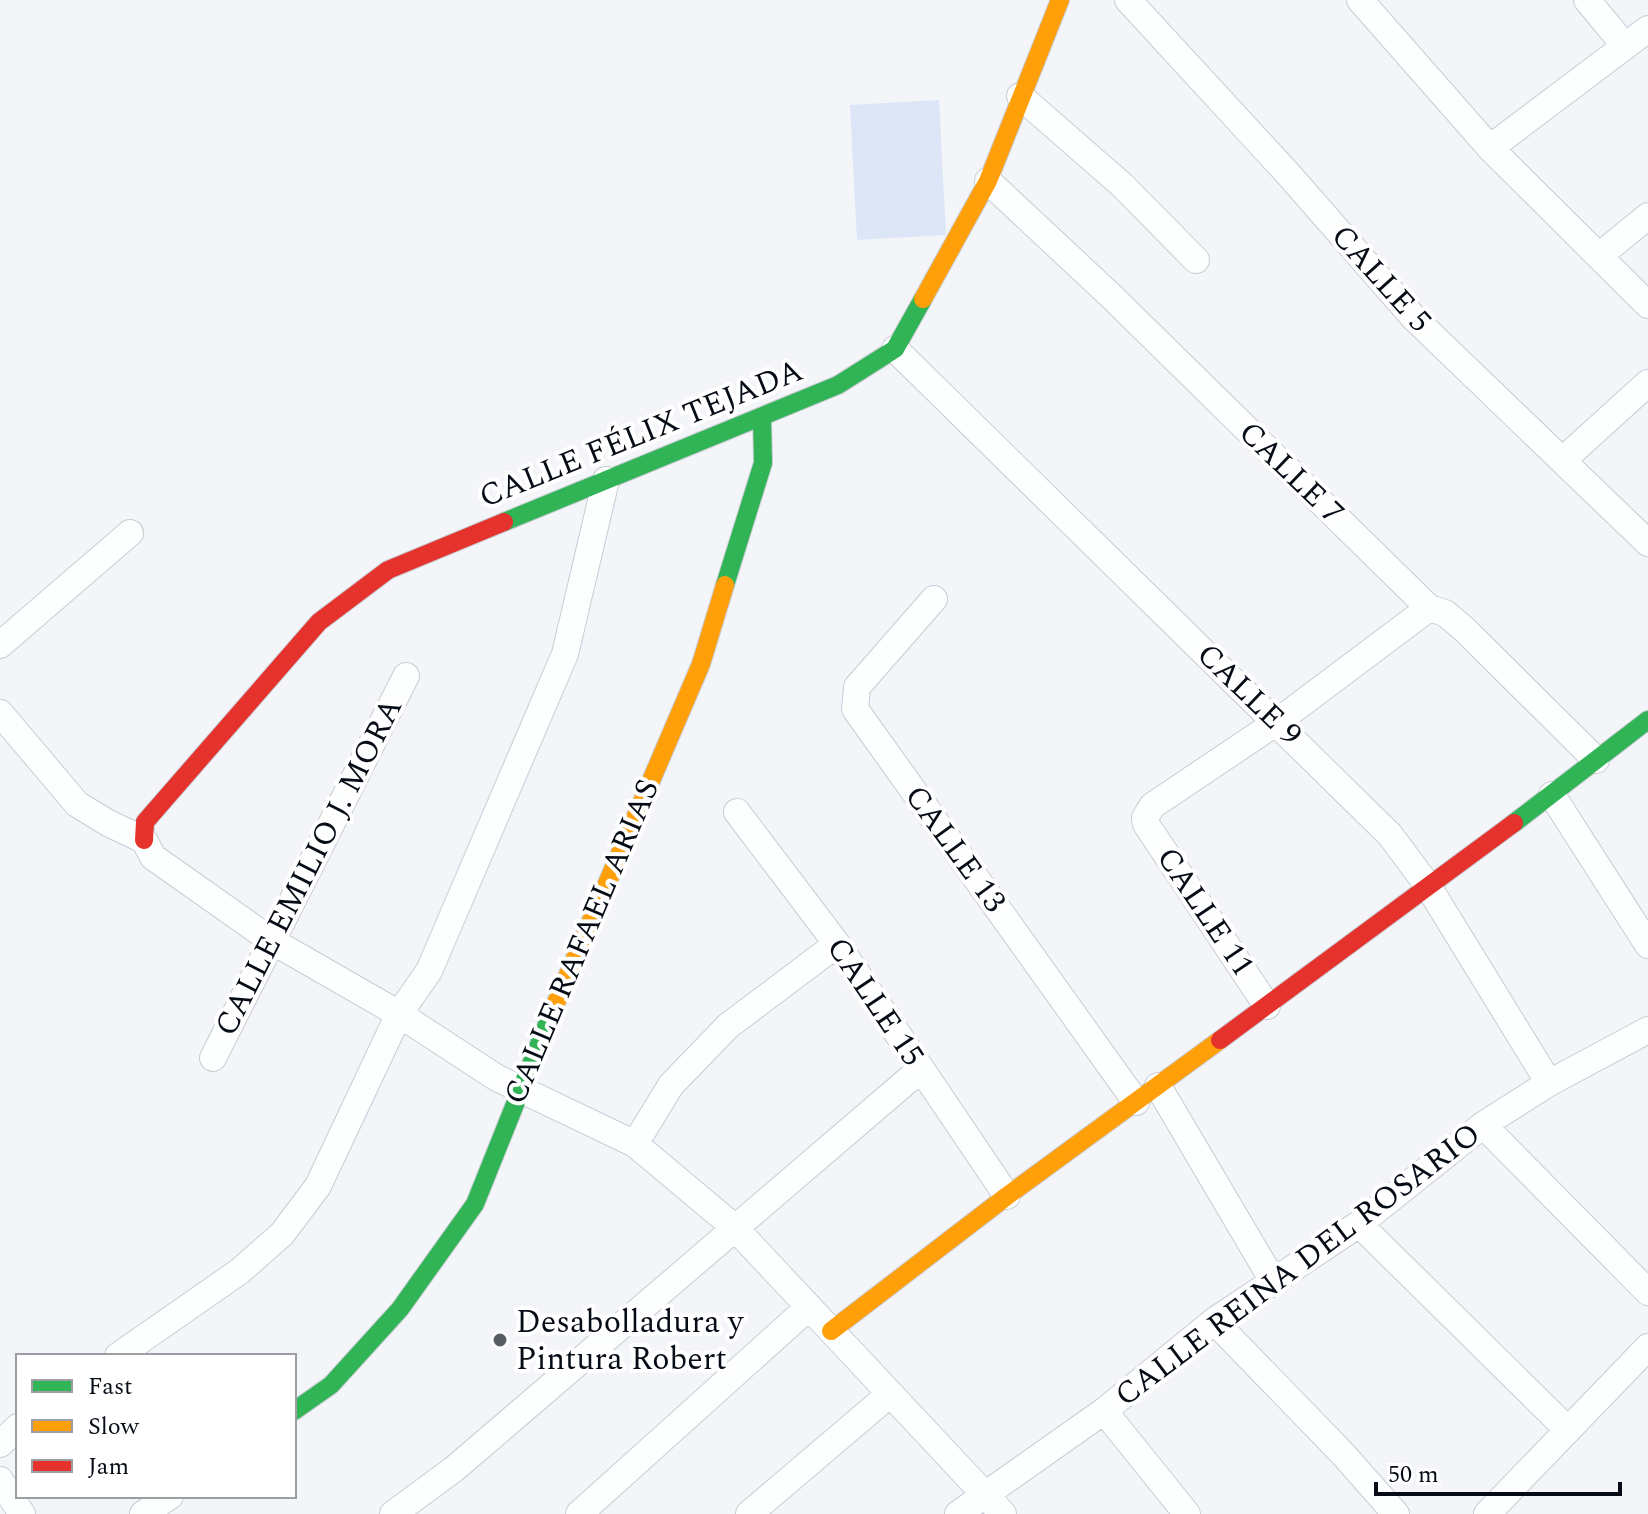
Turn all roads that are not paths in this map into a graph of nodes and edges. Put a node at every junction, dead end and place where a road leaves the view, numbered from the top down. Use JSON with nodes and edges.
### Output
{"nodes":[{"id":1,"x":1060,"y":0,"type":"edge"},
{"id":2,"x":1128,"y":0,"type":"edge"},
{"id":3,"x":1360,"y":0,"type":"edge"},
{"id":4,"x":1587,"y":0,"type":"edge"},
{"id":5,"x":1648,"y":29,"type":"edge"},
{"id":6,"x":1625,"y":46,"type":"junction"},
{"id":7,"x":1020,"y":96,"type":"junction"},
{"id":8,"x":1490,"y":148,"type":"junction"},
{"id":9,"x":988,"y":181,"type":"junction"},
{"id":10,"x":1648,"y":216,"type":"edge"},
{"id":11,"x":1599,"y":256,"type":"junction"},
{"id":12,"x":1196,"y":260,"type":"dead end"},
{"id":13,"x":1648,"y":305,"type":"edge"},
{"id":14,"x":895,"y":349,"type":"junction"},
{"id":15,"x":1648,"y":383,"type":"edge"},
{"id":16,"x":762,"y":417,"type":"junction"},
{"id":17,"x":1563,"y":460,"type":"junction"},
{"id":18,"x":606,"y":480,"type":"junction"},
{"id":19,"x":130,"y":533,"type":"dead end"},
{"id":20,"x":1648,"y":543,"type":"edge"},
{"id":21,"x":934,"y":599,"type":"dead end"},
{"id":22,"x":1429,"y":608,"type":"junction"},
{"id":23,"x":0,"y":645,"type":"edge"},
{"id":24,"x":406,"y":676,"type":"dead end"},
{"id":25,"x":0,"y":713,"type":"edge"},
{"id":26,"x":1648,"y":720,"type":"edge"},
{"id":27,"x":1277,"y":722,"type":"junction"},
{"id":28,"x":1596,"y":760,"type":"junction"},
{"id":29,"x":1552,"y":795,"type":"junction"},
{"id":30,"x":737,"y":812,"type":"dead end"},
{"id":31,"x":144,"y":840,"type":"junction"},
{"id":32,"x":1428,"y":886,"type":"junction"},
{"id":33,"x":272,"y":941,"type":"junction"},
{"id":34,"x":837,"y":944,"type":"junction"},
{"id":35,"x":1648,"y":945,"type":"edge"},
{"id":36,"x":1267,"y":1006,"type":"junction"},
{"id":37,"x":399,"y":1014,"type":"junction"},
{"id":38,"x":1648,"y":1030,"type":"edge"},
{"id":39,"x":213,"y":1058,"type":"dead end"},
{"id":40,"x":921,"y":1069,"type":"junction"},
{"id":41,"x":1549,"y":1083,"type":"junction"},
{"id":42,"x":1158,"y":1086,"type":"junction"},
{"id":43,"x":520,"y":1087,"type":"junction"},
{"id":44,"x":1136,"y":1102,"type":"junction"},
{"id":45,"x":1483,"y":1125,"type":"junction"},
{"id":46,"x":635,"y":1144,"type":"junction"},
{"id":47,"x":1007,"y":1196,"type":"junction"},
{"id":48,"x":1359,"y":1224,"type":"junction"},
{"id":49,"x":734,"y":1227,"type":"junction"},
{"id":50,"x":1273,"y":1281,"type":"junction"},
{"id":51,"x":1648,"y":1292,"type":"edge"},
{"id":52,"x":809,"y":1307,"type":"junction"},
{"id":53,"x":1214,"y":1321,"type":"junction"},
{"id":54,"x":831,"y":1331,"type":"junction"},
{"id":55,"x":1648,"y":1347,"type":"edge"},
{"id":56,"x":121,"y":1354,"type":"edge"},
{"id":57,"x":890,"y":1394,"type":"junction"},
{"id":58,"x":296,"y":1410,"type":"edge"},
{"id":59,"x":1104,"y":1411,"type":"junction"},
{"id":60,"x":16,"y":1429,"type":"edge"},
{"id":61,"x":1568,"y":1430,"type":"junction"},
{"id":62,"x":0,"y":1444,"type":"edge"},
{"id":63,"x":0,"y":1480,"type":"edge"},
{"id":64,"x":984,"y":1494,"type":"junction"},
{"id":65,"x":167,"y":1498,"type":"edge"},
{"id":66,"x":22,"y":1514,"type":"edge"},
{"id":67,"x":143,"y":1514,"type":"edge"},
{"id":68,"x":393,"y":1514,"type":"edge"},
{"id":69,"x":579,"y":1514,"type":"edge"},
{"id":70,"x":749,"y":1514,"type":"edge"},
{"id":71,"x":958,"y":1514,"type":"edge"},
{"id":72,"x":1003,"y":1514,"type":"edge"},
{"id":73,"x":1187,"y":1514,"type":"edge"},
{"id":74,"x":1396,"y":1514,"type":"edge"},
{"id":75,"x":1487,"y":1514,"type":"edge"}],
"edges":[{"from":1,"to":7,"type":"street","name":"CALLE FÉLIX TEJADA"},
{"from":2,"to":17,"type":"street","name":"CALLE 5"},
{"from":3,"to":8,"type":"street"},
{"from":4,"to":6,"type":"street"},
{"from":5,"to":6,"type":"street"},
{"from":6,"to":8,"type":"street"},
{"from":7,"to":9,"type":"street","name":"CALLE FÉLIX TEJADA"},
{"from":7,"to":12,"type":"street"},
{"from":8,"to":11,"type":"street"},
{"from":9,"to":14,"type":"street","name":"CALLE FÉLIX TEJADA"},
{"from":9,"to":22,"type":"street","name":"CALLE 7"},
{"from":10,"to":11,"type":"street"},
{"from":11,"to":13,"type":"street"},
{"from":14,"to":16,"type":"street","name":"CALLE FÉLIX TEJADA"},
{"from":14,"to":27,"type":"street","name":"CALLE 9"},
{"from":15,"to":17,"type":"street"},
{"from":16,"to":18,"type":"street","name":"CALLE FÉLIX TEJADA"},
{"from":16,"to":43,"type":"street","name":"CALLE RAFAEL ARIAS"},
{"from":17,"to":20,"type":"street","name":"CALLE 5"},
{"from":18,"to":31,"type":"street","name":"CALLE FÉLIX TEJADA"},
{"from":18,"to":37,"type":"street"},
{"from":19,"to":23,"type":"street"},
{"from":21,"to":44,"type":"street","name":"CALLE 13"},
{"from":22,"to":27,"type":"street"},
{"from":22,"to":28,"type":"street","name":"CALLE 7"},
{"from":24,"to":33,"type":"street","name":"CALLE EMILIO J. MORA"},
{"from":25,"to":31,"type":"street"},
{"from":26,"to":28,"type":"street"},
{"from":27,"to":32,"type":"street","name":"CALLE 9"},
{"from":27,"to":36,"type":"street","name":"CALLE 11"},
{"from":28,"to":29,"type":"street"},
{"from":29,"to":32,"type":"street"},
{"from":29,"to":35,"type":"street"},
{"from":30,"to":34,"type":"street","name":"CALLE 15"},
{"from":31,"to":33,"type":"street"},
{"from":32,"to":36,"type":"street"},
{"from":32,"to":41,"type":"street","name":"CALLE 9"},
{"from":33,"to":37,"type":"street"},
{"from":33,"to":39,"type":"street","name":"CALLE EMILIO J. MORA"},
{"from":34,"to":40,"type":"street","name":"CALLE 15"},
{"from":34,"to":46,"type":"street"},
{"from":36,"to":42,"type":"street"},
{"from":37,"to":43,"type":"street"},
{"from":37,"to":56,"type":"street"},
{"from":38,"to":41,"type":"street","name":"CALLE REINA DEL ROSARIO"},
{"from":40,"to":47,"type":"street","name":"CALLE 15"},
{"from":40,"to":49,"type":"street"},
{"from":41,"to":45,"type":"street","name":"CALLE REINA DEL ROSARIO"},
{"from":42,"to":44,"type":"street"},
{"from":42,"to":50,"type":"street"},
{"from":43,"to":46,"type":"street"},
{"from":43,"to":58,"type":"street","name":"CALLE RAFAEL ARIAS"},
{"from":44,"to":47,"type":"street"},
{"from":45,"to":48,"type":"street","name":"CALLE REINA DEL ROSARIO"},
{"from":45,"to":51,"type":"street"},
{"from":46,"to":49,"type":"street"},
{"from":47,"to":54,"type":"street"},
{"from":48,"to":50,"type":"street","name":"CALLE REINA DEL ROSARIO"},
{"from":48,"to":61,"type":"street"},
{"from":49,"to":52,"type":"street"},
{"from":49,"to":68,"type":"street"},
{"from":50,"to":53,"type":"street","name":"CALLE REINA DEL ROSARIO"},
{"from":52,"to":54,"type":"street"},
{"from":52,"to":69,"type":"street"},
{"from":53,"to":59,"type":"street","name":"CALLE REINA DEL ROSARIO"},
{"from":53,"to":74,"type":"street"},
{"from":54,"to":57,"type":"street"},
{"from":55,"to":61,"type":"street"},
{"from":57,"to":64,"type":"street"},
{"from":57,"to":70,"type":"street"},
{"from":59,"to":64,"type":"street","name":"CALLE REINA DEL ROSARIO"},
{"from":59,"to":73,"type":"street"},
{"from":60,"to":62,"type":"street"},
{"from":61,"to":75,"type":"street"},
{"from":63,"to":66,"type":"street"},
{"from":64,"to":71,"type":"street","name":"CALLE REINA DEL ROSARIO"},
{"from":64,"to":72,"type":"street"},
{"from":65,"to":67,"type":"street"}]}
